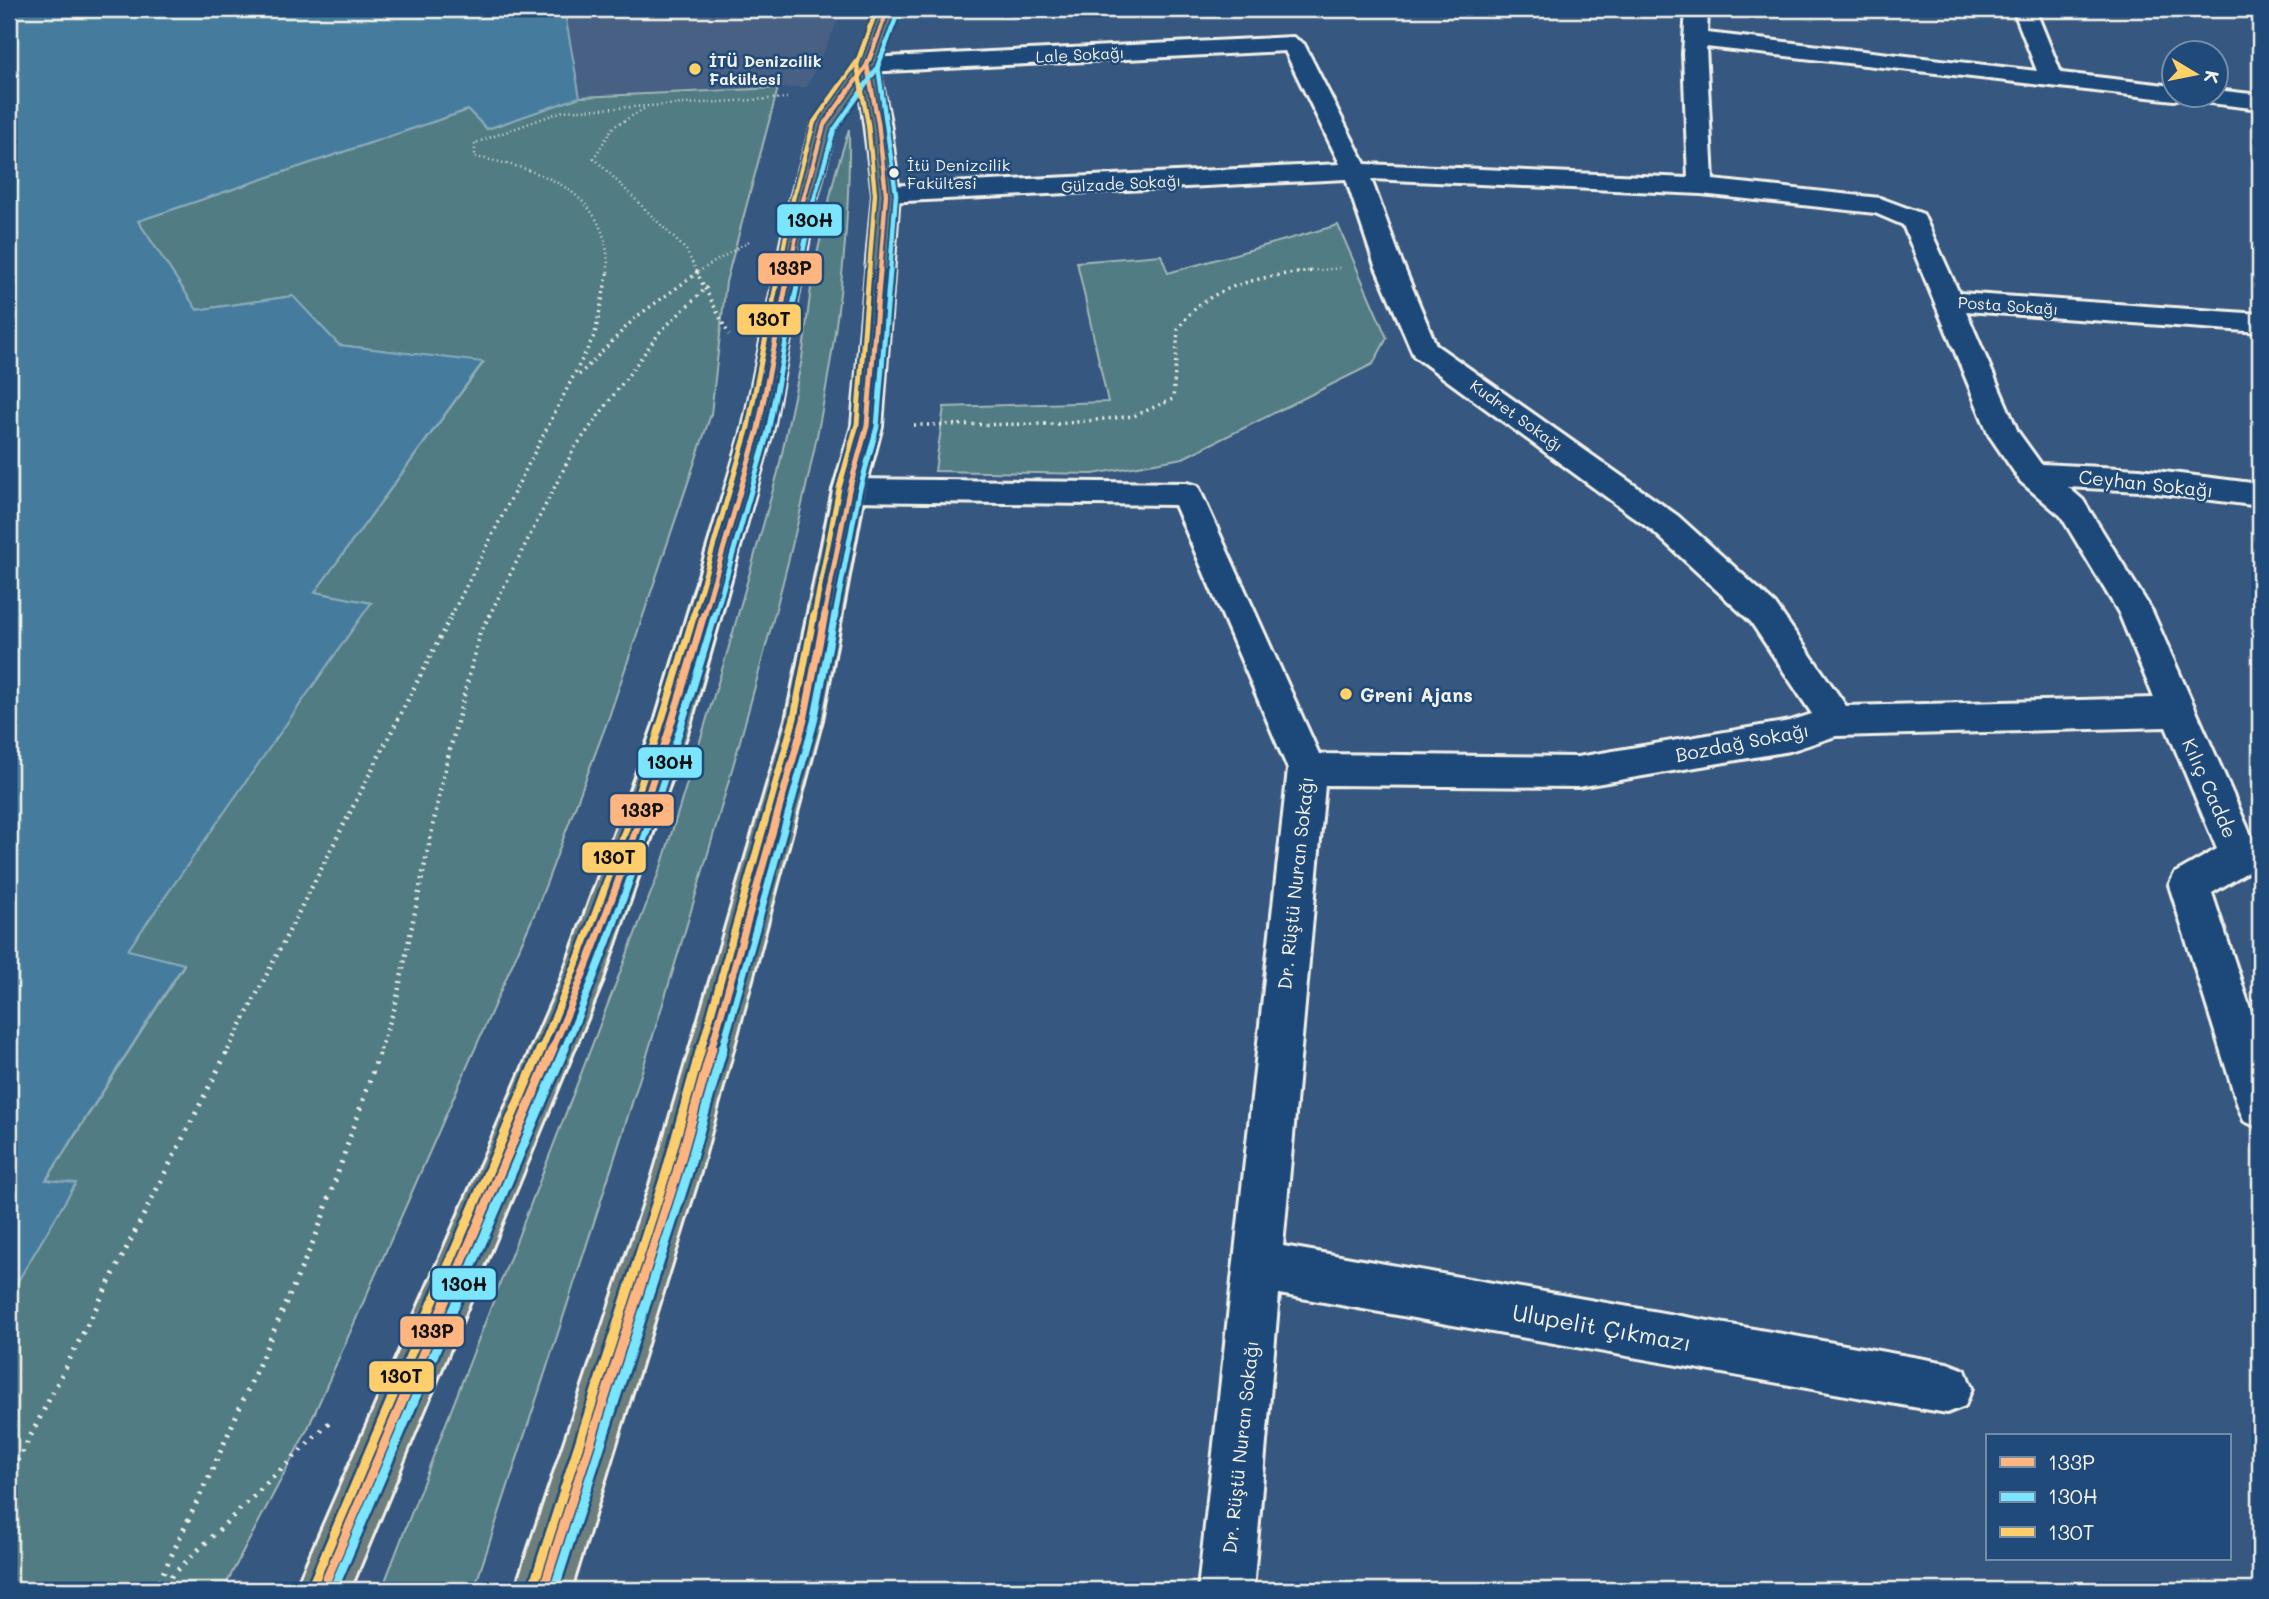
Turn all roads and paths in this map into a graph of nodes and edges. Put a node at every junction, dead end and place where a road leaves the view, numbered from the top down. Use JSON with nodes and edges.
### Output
{"nodes":[{"id":1,"x":888,"y":9,"type":"edge"},
{"id":2,"x":1697,"y":9,"type":"edge"},
{"id":3,"x":2024,"y":9,"type":"edge"},
{"id":4,"x":1696,"y":39,"type":"junction"},
{"id":5,"x":1293,"y":44,"type":"joint"},
{"id":6,"x":867,"y":65,"type":"junction"},
{"id":7,"x":2052,"y":79,"type":"junction"},
{"id":8,"x":2160,"y":91,"type":"edge"},
{"id":9,"x":787,"y":98,"type":"dead end"},
{"id":10,"x":2230,"y":98,"type":"edge"},
{"id":11,"x":2260,"y":102,"type":"edge"},
{"id":12,"x":649,"y":107,"type":"junction"},
{"id":13,"x":1356,"y":172,"type":"junction"},
{"id":14,"x":1701,"y":186,"type":"junction"},
{"id":15,"x":886,"y":194,"type":"junction"},
{"id":16,"x":756,"y":237,"type":"dead end"},
{"id":17,"x":1388,"y":263,"type":"junction"},
{"id":18,"x":698,"y":273,"type":"junction"},
{"id":19,"x":707,"y":288,"type":"junction"},
{"id":20,"x":1948,"y":301,"type":"junction"},
{"id":21,"x":2260,"y":323,"type":"edge"},
{"id":22,"x":732,"y":341,"type":"dead end"},
{"id":23,"x":573,"y":383,"type":"junction"},
{"id":24,"x":867,"y":426,"type":"junction"},
{"id":25,"x":2032,"y":474,"type":"junction"},
{"id":26,"x":849,"y":490,"type":"junction"},
{"id":27,"x":2260,"y":495,"type":"edge"},
{"id":28,"x":2176,"y":712,"type":"junction"},
{"id":29,"x":1836,"y":721,"type":"junction"},
{"id":30,"x":1307,"y":769,"type":"junction"},
{"id":31,"x":2250,"y":857,"type":"edge"},
{"id":32,"x":2260,"y":1106,"type":"edge"},
{"id":33,"x":1258,"y":1266,"type":"junction"},
{"id":34,"x":1947,"y":1388,"type":"dead end"},
{"id":35,"x":339,"y":1413,"type":"dead end"},
{"id":36,"x":9,"y":1478,"type":"edge"},
{"id":37,"x":156,"y":1590,"type":"edge"},
{"id":38,"x":322,"y":1590,"type":"edge"},
{"id":39,"x":543,"y":1590,"type":"edge"},
{"id":40,"x":1226,"y":1590,"type":"edge"}],
"edges":[{"from":1,"to":6,"type":"main road"},
{"from":2,"to":4,"type":"street"},
{"from":3,"to":7,"type":"street"},
{"from":4,"to":7,"type":"street"},
{"from":4,"to":14,"type":"street"},
{"from":5,"to":6,"type":"street","name":"Lale Sokağı"},
{"from":5,"to":13,"type":"street","name":"Kudret Sokağı"},
{"from":6,"to":15,"type":"main road"},
{"from":6,"to":38,"type":"main road"},
{"from":7,"to":8,"type":"street"},
{"from":9,"to":12,"type":"path"},
{"from":10,"to":11,"type":"street"},
{"from":12,"to":18,"type":"path"},
{"from":12,"to":23,"type":"path"},
{"from":13,"to":14,"type":"street","name":"Gülzade Sokağı"},
{"from":13,"to":15,"type":"street","name":"Gülzade Sokağı"},
{"from":13,"to":17,"type":"street","name":"Kudret Sokağı"},
{"from":14,"to":20,"type":"street","name":"Gülzade Sokağı"},
{"from":15,"to":24,"type":"main road"},
{"from":16,"to":18,"type":"path"},
{"from":17,"to":24,"type":"path"},
{"from":17,"to":29,"type":"street","name":"Kudret Sokağı"},
{"from":18,"to":19,"type":"path"},
{"from":18,"to":23,"type":"path"},
{"from":19,"to":22,"type":"path"},
{"from":19,"to":37,"type":"path"},
{"from":20,"to":21,"type":"street","name":"Posta Sokağı"},
{"from":20,"to":25,"type":"street","name":"Posta Sokağı"},
{"from":23,"to":36,"type":"path"},
{"from":24,"to":26,"type":"main road"},
{"from":25,"to":27,"type":"street","name":"Ceyhan Sokağı"},
{"from":25,"to":28,"type":"street","name":"Kılıç Cadde"},
{"from":26,"to":30,"type":"street","name":"Dr. Rüştü Nuran Sokağı"},
{"from":26,"to":39,"type":"main road"},
{"from":28,"to":29,"type":"street","name":"Bozdağ Sokağı"},
{"from":28,"to":31,"type":"street","name":"Kılıç Cadde"},
{"from":29,"to":30,"type":"street","name":"Bozdağ Sokağı"},
{"from":30,"to":33,"type":"street","name":"Dr. Rüştü Nuran Sokağı"},
{"from":31,"to":32,"type":"street","name":"Kılıç Cadde"},
{"from":33,"to":34,"type":"street","name":"Ulupelit Çıkmazı"},
{"from":33,"to":40,"type":"street","name":"Dr. Rüştü Nuran Sokağı"},
{"from":35,"to":37,"type":"path"}]}
